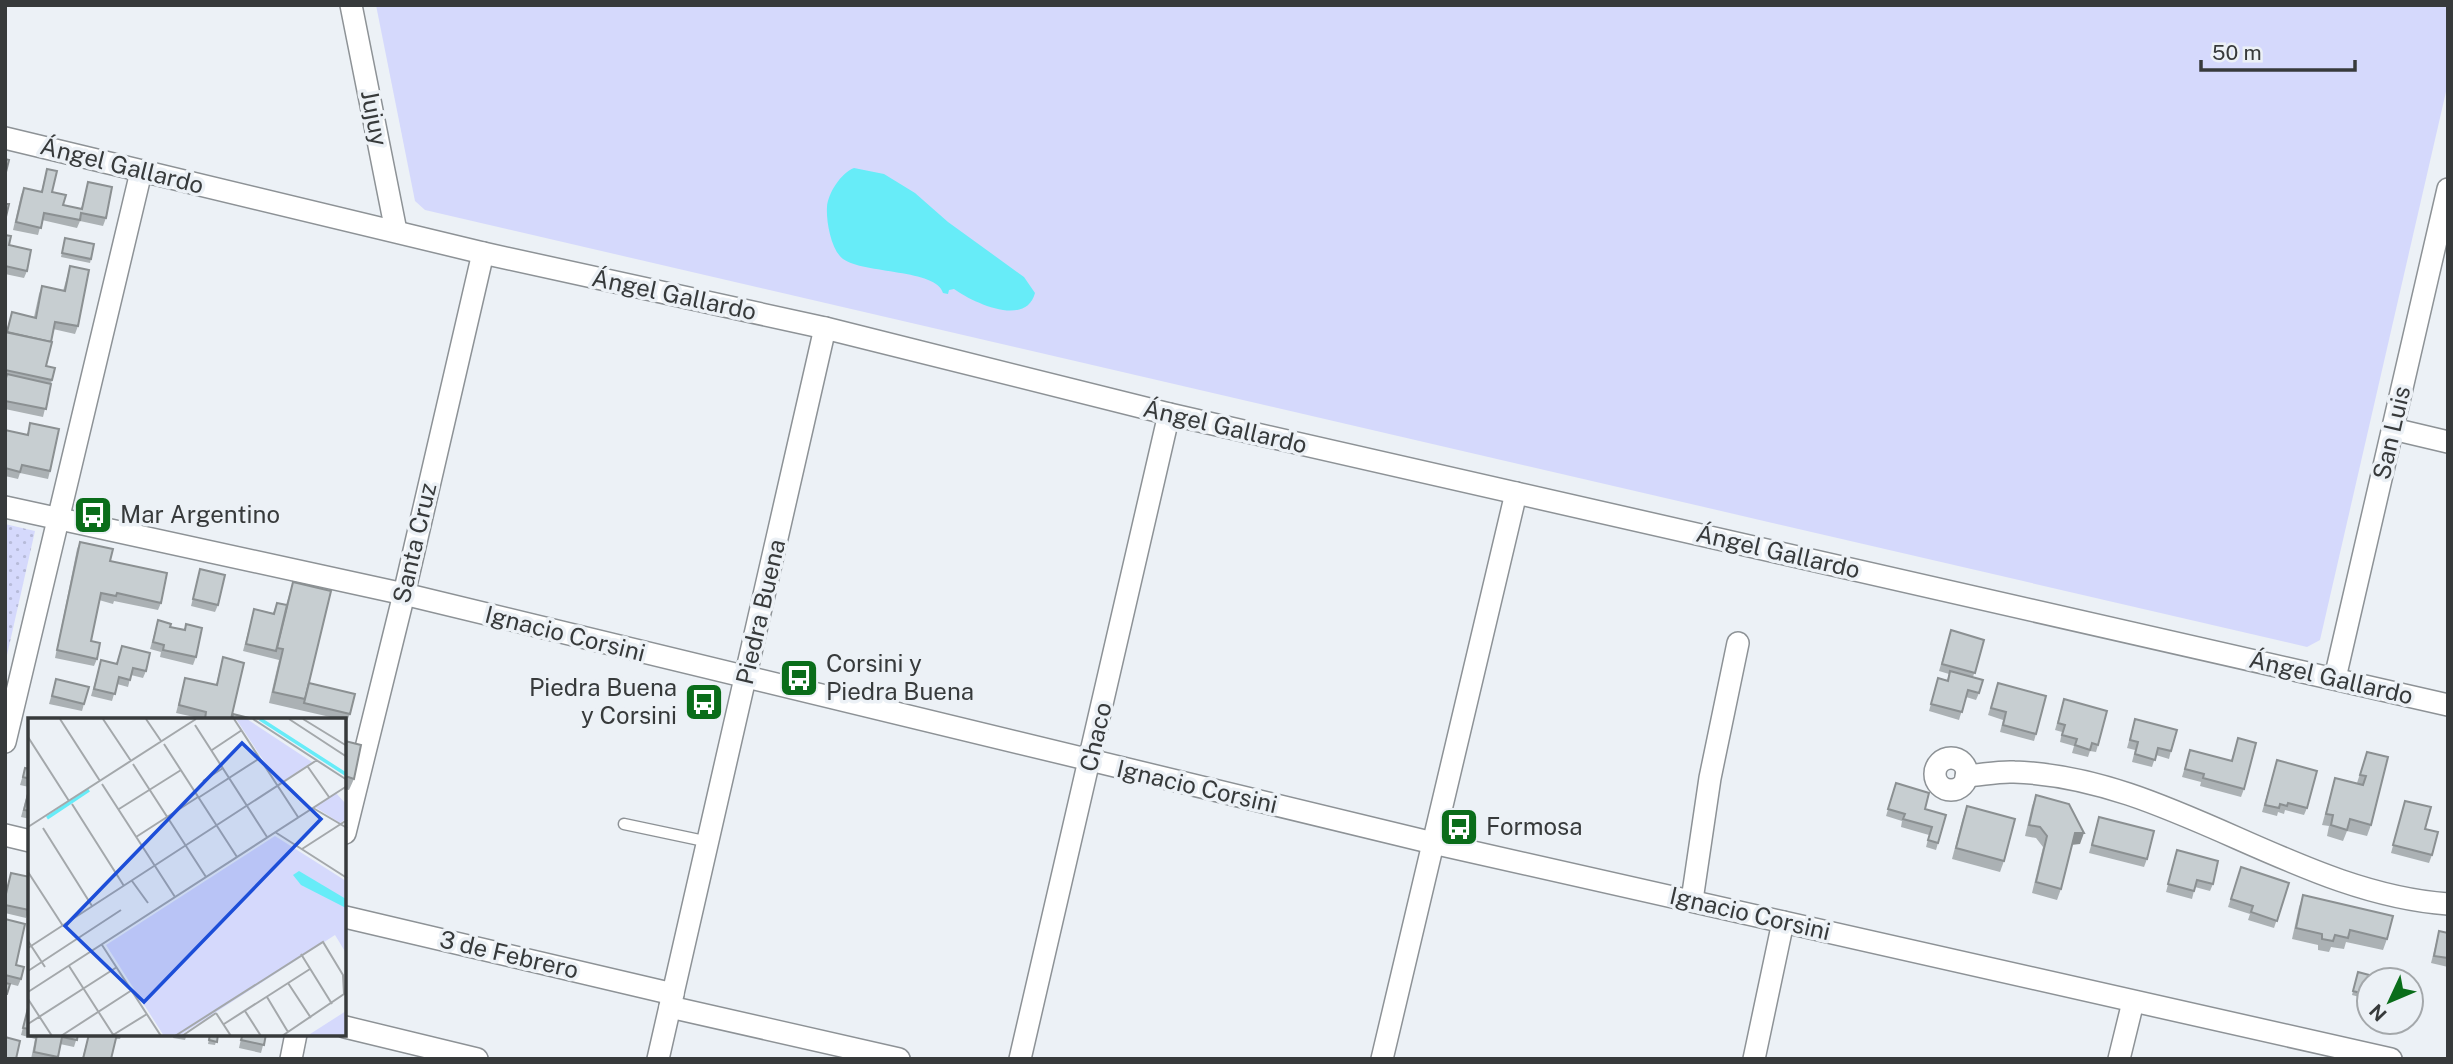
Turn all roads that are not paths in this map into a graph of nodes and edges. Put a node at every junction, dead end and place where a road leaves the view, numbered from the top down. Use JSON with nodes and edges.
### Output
{"nodes":[{"id":1,"x":351,"y":5,"type":"edge"},
{"id":2,"x":5,"y":138,"type":"edge"},
{"id":3,"x":141,"y":172,"type":"junction"},
{"id":4,"x":2448,"y":189,"type":"edge"},
{"id":5,"x":396,"y":231,"type":"junction"},
{"id":6,"x":483,"y":253,"type":"junction"},
{"id":7,"x":825,"y":328,"type":"junction"},
{"id":8,"x":1169,"y":414,"type":"junction"},
{"id":9,"x":2393,"y":429,"type":"junction"},
{"id":10,"x":2448,"y":442,"type":"edge"},
{"id":11,"x":1516,"y":493,"type":"junction"},
{"id":12,"x":5,"y":507,"type":"edge"},
{"id":13,"x":58,"y":520,"type":"junction"},
{"id":14,"x":404,"y":594,"type":"junction"},
{"id":15,"x":1738,"y":643,"type":"dead end"},
{"id":16,"x":2335,"y":678,"type":"junction"},
{"id":17,"x":746,"y":679,"type":"junction"},
{"id":18,"x":2448,"y":705,"type":"edge"},
{"id":19,"x":5,"y":742,"type":"edge"},
{"id":20,"x":1090,"y":761,"type":"junction"},
{"id":21,"x":1966,"y":776,"type":"dead end"},
{"id":22,"x":624,"y":824,"type":"dead end"},
{"id":23,"x":346,"y":828,"type":"edge"},
{"id":24,"x":5,"y":835,"type":"edge"},
{"id":25,"x":28,"y":841,"type":"edge"},
{"id":26,"x":709,"y":842,"type":"junction"},
{"id":27,"x":1433,"y":843,"type":"junction"},
{"id":28,"x":1692,"y":900,"type":"junction"},
{"id":29,"x":2448,"y":904,"type":"edge"},
{"id":30,"x":346,"y":917,"type":"edge"},
{"id":31,"x":1783,"y":922,"type":"junction"},
{"id":32,"x":671,"y":1000,"type":"junction"},
{"id":33,"x":2133,"y":1002,"type":"junction"},
{"id":34,"x":346,"y":1027,"type":"edge"},
{"id":35,"x":296,"y":1036,"type":"edge"},
{"id":36,"x":291,"y":1059,"type":"edge"},
{"id":37,"x":477,"y":1059,"type":"edge"},
{"id":38,"x":658,"y":1059,"type":"edge"},
{"id":39,"x":899,"y":1059,"type":"edge"},
{"id":40,"x":1020,"y":1059,"type":"edge"},
{"id":41,"x":1382,"y":1059,"type":"edge"},
{"id":42,"x":1754,"y":1059,"type":"edge"},
{"id":43,"x":2119,"y":1059,"type":"edge"},
{"id":44,"x":2391,"y":1059,"type":"edge"}],
"edges":[{"from":1,"to":5,"type":"street","name":"Jujuy"},
{"from":2,"to":3,"type":"street","name":"Ángel Gallardo"},
{"from":3,"to":5,"type":"street","name":"Ángel Gallardo"},
{"from":3,"to":13,"type":"street"},
{"from":4,"to":9,"type":"street","name":"San Luis"},
{"from":5,"to":6,"type":"street","name":"Ángel Gallardo"},
{"from":6,"to":7,"type":"street","name":"Ángel Gallardo"},
{"from":6,"to":14,"type":"street","name":"Santa Cruz"},
{"from":7,"to":8,"type":"street","name":"Ángel Gallardo"},
{"from":7,"to":17,"type":"street","name":"Piedra Buena"},
{"from":8,"to":11,"type":"street","name":"Ángel Gallardo"},
{"from":8,"to":20,"type":"street","name":"Chaco"},
{"from":9,"to":10,"type":"street"},
{"from":9,"to":16,"type":"street","name":"San Luis"},
{"from":11,"to":16,"type":"street","name":"Ángel Gallardo"},
{"from":11,"to":27,"type":"street"},
{"from":12,"to":13,"type":"street","name":"Ignacio Corsini"},
{"from":13,"to":14,"type":"street","name":"Ignacio Corsini"},
{"from":13,"to":19,"type":"street"},
{"from":14,"to":17,"type":"street","name":"Ignacio Corsini"},
{"from":14,"to":23,"type":"street","name":"Santa Cruz"},
{"from":15,"to":28,"type":"street"},
{"from":16,"to":18,"type":"street","name":"Ángel Gallardo"},
{"from":17,"to":20,"type":"street","name":"Ignacio Corsini"},
{"from":17,"to":26,"type":"street","name":"Piedra Buena"},
{"from":20,"to":27,"type":"street","name":"Ignacio Corsini"},
{"from":20,"to":40,"type":"street","name":"Chaco"},
{"from":21,"to":29,"type":"street"},
{"from":22,"to":26,"type":"lane"},
{"from":24,"to":25,"type":"street"},
{"from":26,"to":32,"type":"street","name":"Piedra Buena"},
{"from":27,"to":28,"type":"street","name":"Ignacio Corsini"},
{"from":27,"to":41,"type":"street"},
{"from":28,"to":31,"type":"street","name":"Ignacio Corsini"},
{"from":30,"to":32,"type":"street","name":"3 de Febrero"},
{"from":31,"to":33,"type":"street","name":"Ignacio Corsini"},
{"from":31,"to":42,"type":"street"},
{"from":32,"to":38,"type":"street","name":"Piedra Buena"},
{"from":32,"to":39,"type":"street","name":"3 de Febrero"},
{"from":33,"to":43,"type":"street"},
{"from":33,"to":44,"type":"street","name":"Ignacio Corsini"},
{"from":34,"to":37,"type":"street"},
{"from":35,"to":36,"type":"street"}]}
